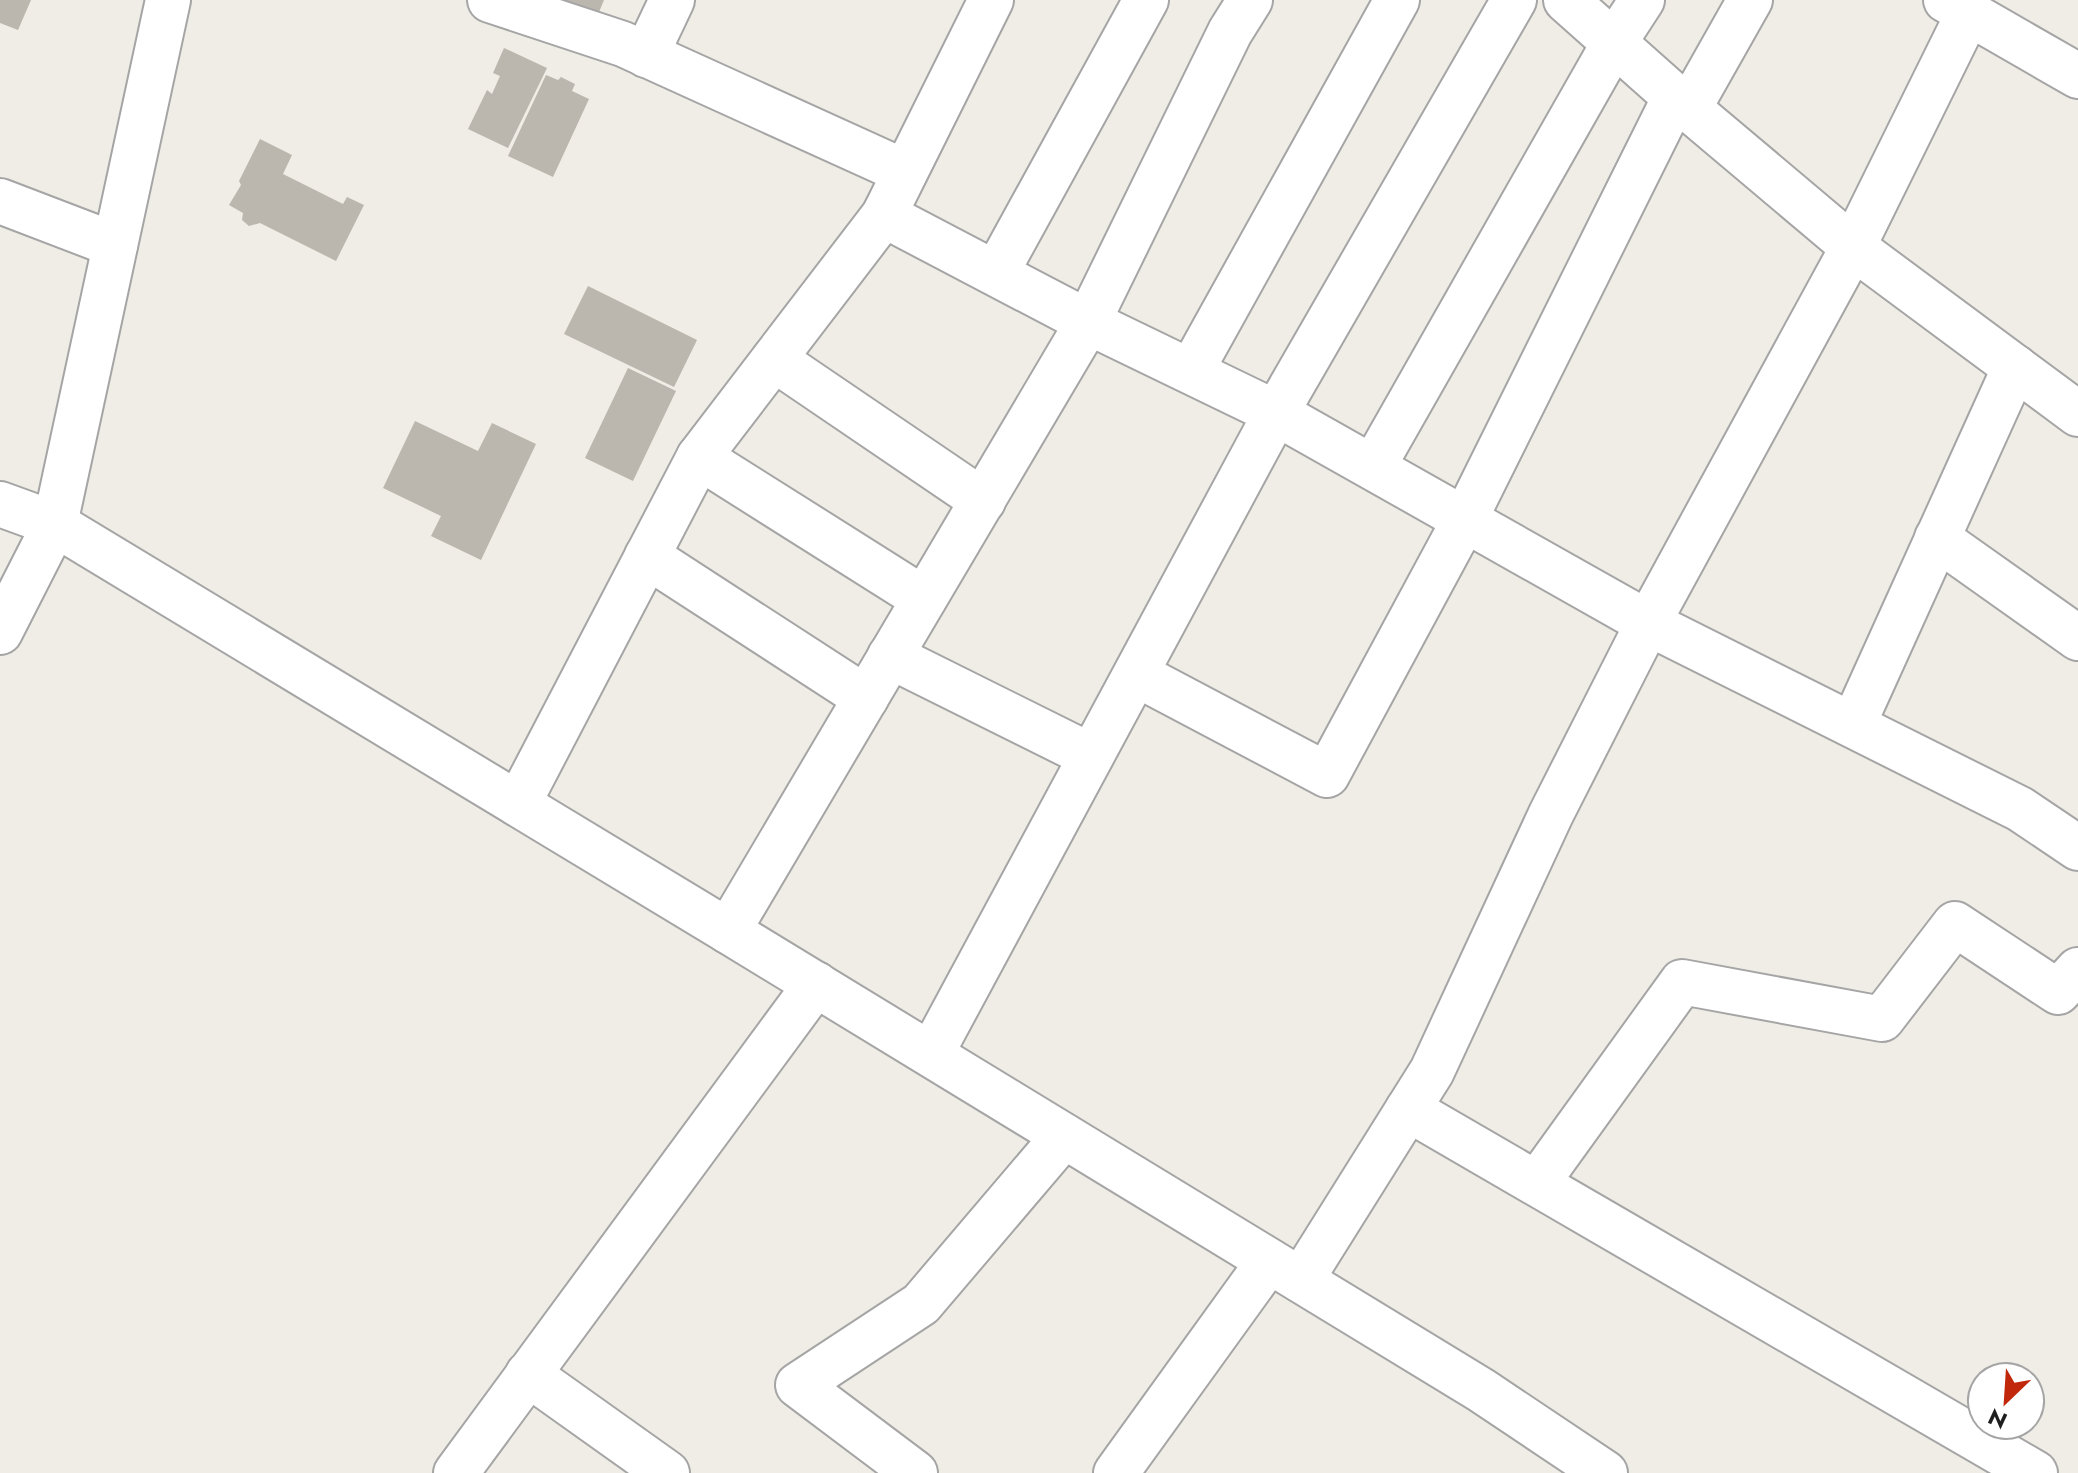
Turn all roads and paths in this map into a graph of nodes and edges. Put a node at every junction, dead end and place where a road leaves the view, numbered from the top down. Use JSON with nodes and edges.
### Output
{"nodes":[{"id":1,"x":168,"y":0,"type":"edge"},
{"id":2,"x":490,"y":0,"type":"edge"},
{"id":3,"x":672,"y":0,"type":"edge"},
{"id":4,"x":991,"y":0,"type":"edge"},
{"id":5,"x":1146,"y":0,"type":"edge"},
{"id":6,"x":1250,"y":0,"type":"edge"},
{"id":7,"x":1397,"y":0,"type":"edge"},
{"id":8,"x":1514,"y":0,"type":"edge"},
{"id":9,"x":1566,"y":0,"type":"edge"},
{"id":10,"x":1642,"y":0,"type":"edge"},
{"id":11,"x":1750,"y":0,"type":"edge"},
{"id":12,"x":1957,"y":7,"type":"edge"},
{"id":13,"x":1614,"y":43,"type":"junction"},
{"id":14,"x":646,"y":55,"type":"junction"},
{"id":15,"x":2078,"y":76,"type":"edge"},
{"id":16,"x":1682,"y":102,"type":"junction"},
{"id":17,"x":905,"y":172,"type":"junction"},
{"id":18,"x":0,"y":201,"type":"edge"},
{"id":19,"x":884,"y":215,"type":"junction"},
{"id":20,"x":115,"y":245,"type":"junction"},
{"id":21,"x":1853,"y":247,"type":"junction"},
{"id":22,"x":996,"y":273,"type":"junction"},
{"id":23,"x":1088,"y":322,"type":"junction"},
{"id":24,"x":774,"y":359,"type":"junction"},
{"id":25,"x":2015,"y":367,"type":"junction"},
{"id":26,"x":1191,"y":371,"type":"junction"},
{"id":27,"x":1276,"y":413,"type":"junction"},
{"id":28,"x":2078,"y":414,"type":"edge"},
{"id":29,"x":699,"y":457,"type":"junction"},
{"id":30,"x":1373,"y":467,"type":"junction"},
{"id":31,"x":983,"y":501,"type":"junction"},
{"id":32,"x":0,"y":504,"type":"edge"},
{"id":33,"x":1465,"y":519,"type":"junction"},
{"id":34,"x":55,"y":524,"type":"junction"},
{"id":35,"x":1937,"y":538,"type":"junction"},
{"id":36,"x":647,"y":556,"type":"junction"},
{"id":37,"x":924,"y":599,"type":"junction"},
{"id":38,"x":1648,"y":623,"type":"junction"},
{"id":39,"x":0,"y":632,"type":"edge"},
{"id":40,"x":2078,"y":638,"type":"edge"},
{"id":41,"x":890,"y":656,"type":"junction"},
{"id":42,"x":1136,"y":674,"type":"junction"},
{"id":43,"x":866,"y":698,"type":"junction"},
{"id":44,"x":1853,"y":725,"type":"junction"},
{"id":45,"x":1091,"y":756,"type":"junction"},
{"id":46,"x":518,"y":804,"type":"junction"},
{"id":47,"x":2078,"y":848,"type":"edge"},
{"id":48,"x":728,"y":931,"type":"junction"},
{"id":49,"x":2078,"y":970,"type":"edge"},
{"id":50,"x":816,"y":984,"type":"junction"},
{"id":51,"x":931,"y":1054,"type":"junction"},
{"id":52,"x":1408,"y":1109,"type":"junction"},
{"id":53,"x":1064,"y":1136,"type":"junction"},
{"id":54,"x":1537,"y":1183,"type":"junction"},
{"id":55,"x":1285,"y":1270,"type":"junction"},
{"id":56,"x":528,"y":1374,"type":"junction"},
{"id":57,"x":456,"y":1473,"type":"edge"},
{"id":58,"x":667,"y":1473,"type":"edge"},
{"id":59,"x":915,"y":1473,"type":"edge"},
{"id":60,"x":1116,"y":1473,"type":"edge"},
{"id":61,"x":1605,"y":1473,"type":"edge"},
{"id":62,"x":2035,"y":1473,"type":"edge"}],
"edges":[{"from":1,"to":20,"type":"street"},
{"from":2,"to":14,"type":"street"},
{"from":3,"to":14,"type":"street"},
{"from":4,"to":17,"type":"street"},
{"from":5,"to":22,"type":"street"},
{"from":6,"to":23,"type":"street"},
{"from":7,"to":26,"type":"street"},
{"from":8,"to":27,"type":"street"},
{"from":9,"to":13,"type":"street"},
{"from":10,"to":13,"type":"street"},
{"from":11,"to":16,"type":"street"},
{"from":12,"to":15,"type":"street"},
{"from":12,"to":21,"type":"street"},
{"from":13,"to":16,"type":"street"},
{"from":13,"to":30,"type":"street"},
{"from":14,"to":17,"type":"street"},
{"from":16,"to":21,"type":"street"},
{"from":16,"to":33,"type":"street"},
{"from":17,"to":19,"type":"street"},
{"from":18,"to":20,"type":"street"},
{"from":19,"to":22,"type":"street"},
{"from":19,"to":24,"type":"street"},
{"from":20,"to":34,"type":"street"},
{"from":21,"to":25,"type":"street"},
{"from":21,"to":38,"type":"street"},
{"from":22,"to":23,"type":"street"},
{"from":23,"to":26,"type":"street"},
{"from":23,"to":31,"type":"street"},
{"from":24,"to":29,"type":"street"},
{"from":24,"to":31,"type":"street"},
{"from":25,"to":28,"type":"street"},
{"from":25,"to":35,"type":"street"},
{"from":26,"to":27,"type":"street"},
{"from":27,"to":30,"type":"street"},
{"from":27,"to":42,"type":"street"},
{"from":29,"to":36,"type":"street"},
{"from":29,"to":37,"type":"street"},
{"from":30,"to":33,"type":"street"},
{"from":31,"to":37,"type":"street"},
{"from":32,"to":34,"type":"street"},
{"from":33,"to":38,"type":"street"},
{"from":33,"to":42,"type":"street"},
{"from":34,"to":39,"type":"street"},
{"from":34,"to":46,"type":"street"},
{"from":35,"to":40,"type":"street"},
{"from":35,"to":44,"type":"street"},
{"from":36,"to":43,"type":"street"},
{"from":36,"to":46,"type":"street"},
{"from":37,"to":41,"type":"street"},
{"from":38,"to":44,"type":"street"},
{"from":38,"to":52,"type":"street"},
{"from":41,"to":43,"type":"street"},
{"from":41,"to":45,"type":"street"},
{"from":42,"to":45,"type":"street"},
{"from":43,"to":48,"type":"street"},
{"from":44,"to":47,"type":"street"},
{"from":45,"to":51,"type":"street"},
{"from":46,"to":48,"type":"street"},
{"from":48,"to":50,"type":"street"},
{"from":49,"to":54,"type":"street"},
{"from":50,"to":51,"type":"street"},
{"from":50,"to":56,"type":"street"},
{"from":51,"to":53,"type":"street"},
{"from":52,"to":54,"type":"street"},
{"from":52,"to":55,"type":"street"},
{"from":53,"to":55,"type":"street"},
{"from":53,"to":59,"type":"street"},
{"from":54,"to":62,"type":"street"},
{"from":55,"to":60,"type":"street"},
{"from":55,"to":61,"type":"street"},
{"from":56,"to":57,"type":"street"},
{"from":56,"to":58,"type":"street"}]}
